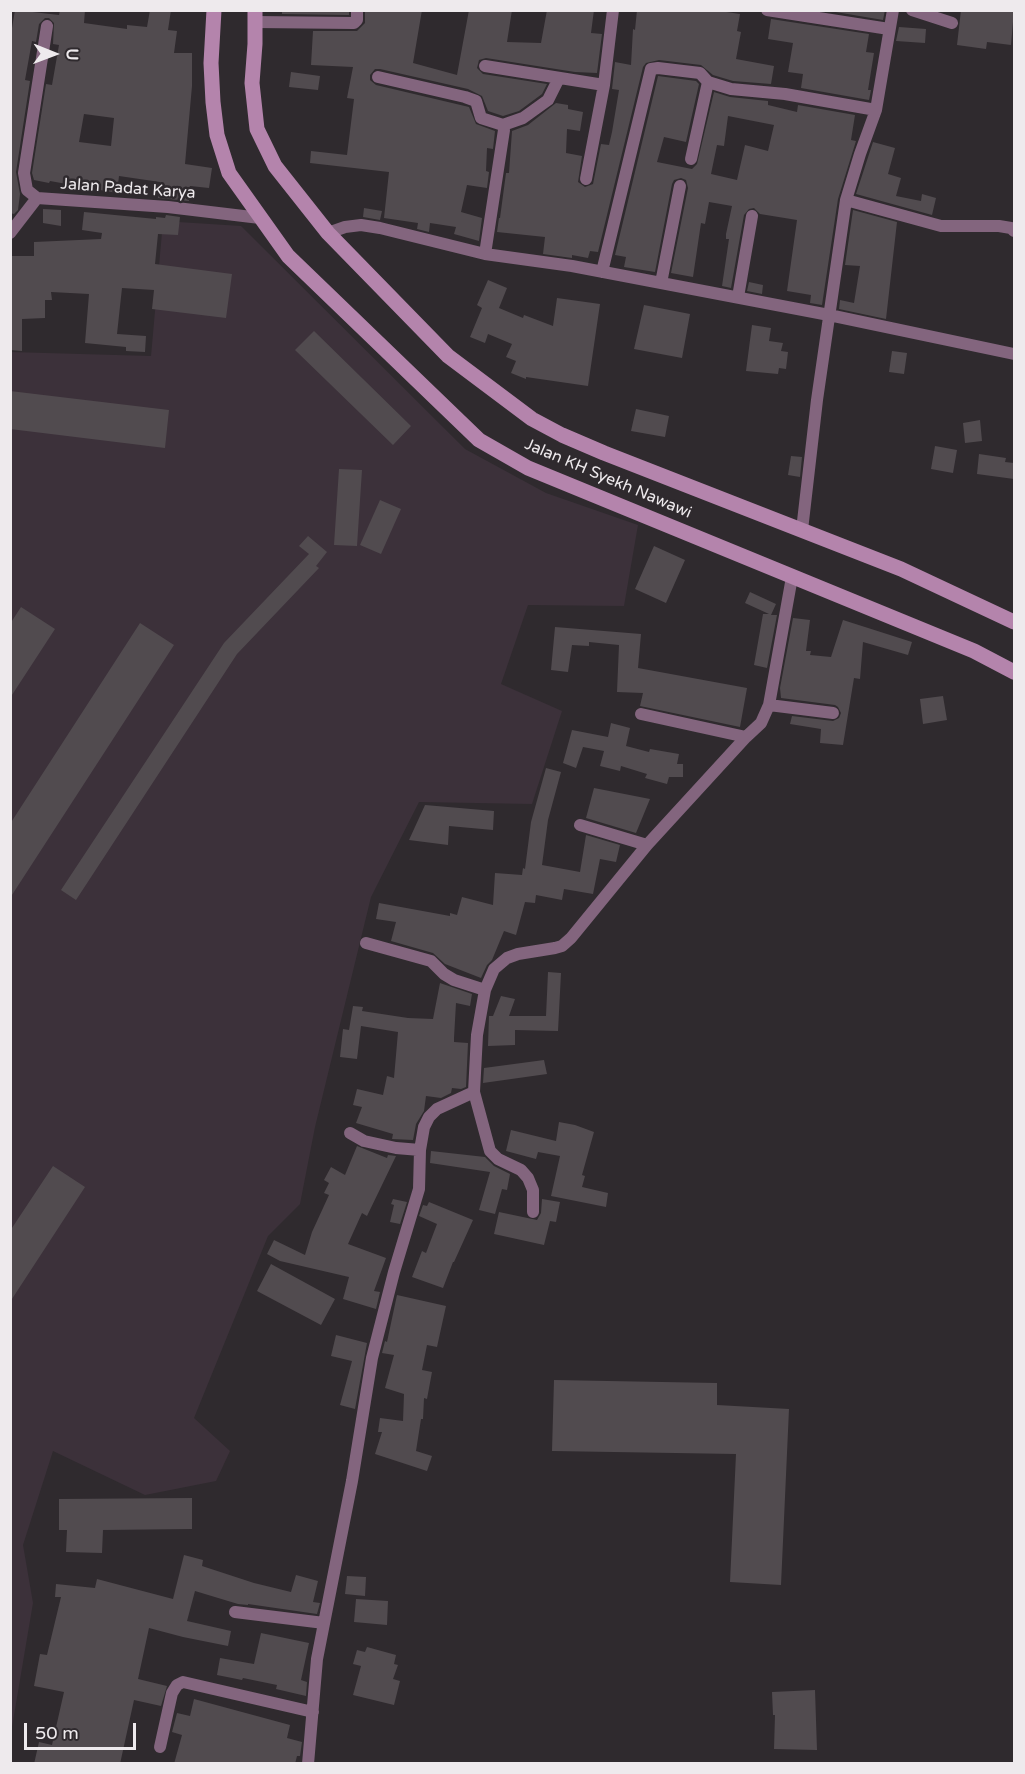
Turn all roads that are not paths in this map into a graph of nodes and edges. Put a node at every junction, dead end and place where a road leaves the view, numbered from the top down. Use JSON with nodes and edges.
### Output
{"nodes":[{"id":1,"x":214,"y":10,"type":"edge"},
{"id":2,"x":357,"y":10,"type":"edge"},
{"id":3,"x":613,"y":10,"type":"edge"},
{"id":4,"x":767,"y":10,"type":"edge"},
{"id":5,"x":893,"y":10,"type":"edge"},
{"id":6,"x":912,"y":10,"type":"edge"},
{"id":7,"x":255,"y":16,"type":"edge"},
{"id":8,"x":952,"y":23,"type":"dead end"},
{"id":9,"x":47,"y":26,"type":"dead end"},
{"id":10,"x":889,"y":29,"type":"junction"},
{"id":11,"x":484,"y":66,"type":"dead end"},
{"id":12,"x":378,"y":77,"type":"dead end"},
{"id":13,"x":559,"y":78,"type":"junction"},
{"id":14,"x":708,"y":82,"type":"junction"},
{"id":15,"x":604,"y":85,"type":"junction"},
{"id":16,"x":876,"y":110,"type":"junction"},
{"id":17,"x":503,"y":125,"type":"junction"},
{"id":18,"x":691,"y":159,"type":"dead end"},
{"id":19,"x":586,"y":179,"type":"dead end"},
{"id":20,"x":680,"y":186,"type":"dead end"},
{"id":21,"x":37,"y":198,"type":"junction"},
{"id":22,"x":846,"y":200,"type":"junction"},
{"id":23,"x":752,"y":216,"type":"dead end"},
{"id":24,"x":260,"y":218,"type":"junction"},
{"id":25,"x":1014,"y":231,"type":"edge"},
{"id":26,"x":328,"y":233,"type":"junction"},
{"id":27,"x":10,"y":234,"type":"edge"},
{"id":28,"x":485,"y":254,"type":"junction"},
{"id":29,"x":602,"y":272,"type":"junction"},
{"id":30,"x":661,"y":283,"type":"junction"},
{"id":31,"x":738,"y":297,"type":"junction"},
{"id":32,"x":829,"y":315,"type":"junction"},
{"id":33,"x":1014,"y":354,"type":"edge"},
{"id":34,"x":802,"y":530,"type":"junction"},
{"id":35,"x":792,"y":577,"type":"junction"},
{"id":36,"x":1014,"y":622,"type":"edge"},
{"id":37,"x":1014,"y":672,"type":"edge"},
{"id":38,"x":769,"y":705,"type":"junction"},
{"id":39,"x":833,"y":713,"type":"dead end"},
{"id":40,"x":641,"y":714,"type":"dead end"},
{"id":41,"x":746,"y":736,"type":"junction"},
{"id":42,"x":580,"y":825,"type":"dead end"},
{"id":43,"x":647,"y":845,"type":"junction"},
{"id":44,"x":366,"y":943,"type":"dead end"},
{"id":45,"x":485,"y":990,"type":"junction"},
{"id":46,"x":474,"y":1092,"type":"junction"},
{"id":47,"x":350,"y":1133,"type":"dead end"},
{"id":48,"x":420,"y":1150,"type":"junction"},
{"id":49,"x":533,"y":1212,"type":"dead end"},
{"id":50,"x":235,"y":1612,"type":"dead end"},
{"id":51,"x":324,"y":1623,"type":"junction"},
{"id":52,"x":313,"y":1712,"type":"junction"},
{"id":53,"x":160,"y":1747,"type":"dead end"},
{"id":54,"x":308,"y":1764,"type":"edge"}],
"edges":[{"from":1,"to":24,"type":"main road","name":"Jalan KH Syekh Nawawi"},
{"from":2,"to":7,"type":"street"},
{"from":3,"to":15,"type":"street"},
{"from":4,"to":10,"type":"street"},
{"from":5,"to":10,"type":"street"},
{"from":6,"to":8,"type":"street"},
{"from":7,"to":26,"type":"main road","name":"Jalan KH Syekh Nawawi"},
{"from":9,"to":21,"type":"street"},
{"from":10,"to":16,"type":"street"},
{"from":11,"to":13,"type":"street"},
{"from":12,"to":17,"type":"street"},
{"from":13,"to":15,"type":"street"},
{"from":13,"to":17,"type":"street"},
{"from":14,"to":16,"type":"street"},
{"from":14,"to":18,"type":"street"},
{"from":14,"to":29,"type":"street"},
{"from":15,"to":19,"type":"street"},
{"from":16,"to":22,"type":"street"},
{"from":17,"to":28,"type":"street"},
{"from":20,"to":30,"type":"street"},
{"from":21,"to":24,"type":"street","name":"Jalan Padat Karya"},
{"from":21,"to":27,"type":"street","name":"Jalan Padat Karya"},
{"from":22,"to":25,"type":"street"},
{"from":22,"to":32,"type":"street"},
{"from":23,"to":31,"type":"street"},
{"from":24,"to":35,"type":"main road","name":"Jalan KH Syekh Nawawi"},
{"from":26,"to":28,"type":"street"},
{"from":26,"to":34,"type":"main road","name":"Jalan KH Syekh Nawawi"},
{"from":28,"to":29,"type":"street"},
{"from":29,"to":30,"type":"street"},
{"from":30,"to":31,"type":"street"},
{"from":31,"to":32,"type":"street"},
{"from":32,"to":33,"type":"street"},
{"from":32,"to":34,"type":"street"},
{"from":34,"to":36,"type":"main road","name":"Jalan KH Syekh Nawawi"},
{"from":35,"to":37,"type":"main road","name":"Jalan KH Syekh Nawawi"},
{"from":35,"to":38,"type":"street"},
{"from":38,"to":39,"type":"street"},
{"from":38,"to":41,"type":"street"},
{"from":40,"to":41,"type":"street"},
{"from":41,"to":43,"type":"street"},
{"from":42,"to":43,"type":"street"},
{"from":43,"to":45,"type":"street"},
{"from":44,"to":45,"type":"street"},
{"from":45,"to":46,"type":"street"},
{"from":46,"to":48,"type":"street"},
{"from":46,"to":49,"type":"street"},
{"from":47,"to":48,"type":"street"},
{"from":48,"to":51,"type":"street"},
{"from":50,"to":51,"type":"street"},
{"from":51,"to":52,"type":"street"},
{"from":52,"to":53,"type":"street"},
{"from":52,"to":54,"type":"street"}]}
